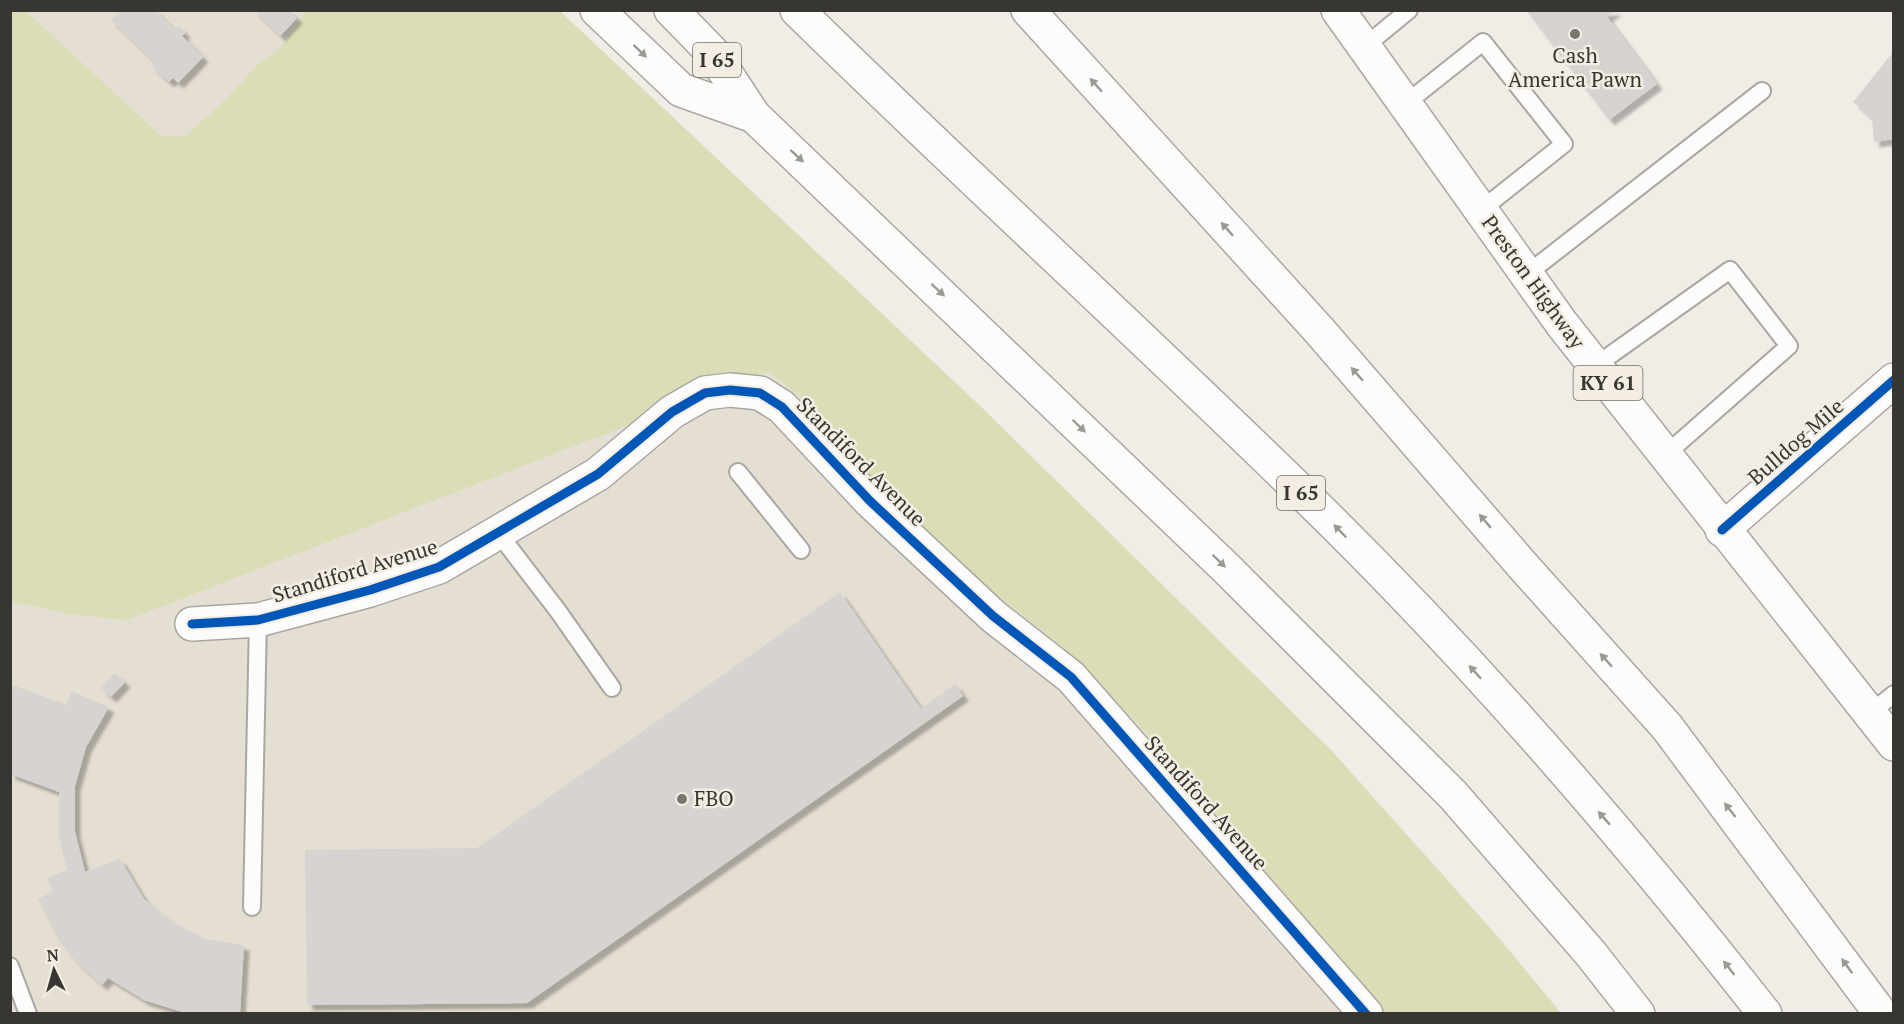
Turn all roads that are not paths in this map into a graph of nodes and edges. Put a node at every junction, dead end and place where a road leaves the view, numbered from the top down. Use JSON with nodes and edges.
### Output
{"nodes":[{"id":1,"x":597,"y":10,"type":"edge"},
{"id":2,"x":671,"y":10,"type":"edge"},
{"id":3,"x":797,"y":10,"type":"edge"},
{"id":4,"x":1028,"y":10,"type":"edge"},
{"id":5,"x":1338,"y":10,"type":"edge"},
{"id":6,"x":1409,"y":10,"type":"edge"},
{"id":7,"x":1364,"y":47,"type":"junction"},
{"id":8,"x":1762,"y":91,"type":"dead end"},
{"id":9,"x":1405,"y":104,"type":"junction"},
{"id":10,"x":754,"y":116,"type":"junction"},
{"id":11,"x":1481,"y":210,"type":"junction"},
{"id":12,"x":1527,"y":274,"type":"junction"},
{"id":13,"x":1595,"y":366,"type":"junction"},
{"id":14,"x":1893,"y":380,"type":"edge"},
{"id":15,"x":1664,"y":456,"type":"junction"},
{"id":16,"x":738,"y":472,"type":"dead end"},
{"id":17,"x":1722,"y":530,"type":"junction"},
{"id":18,"x":499,"y":534,"type":"junction"},
{"id":19,"x":801,"y":550,"type":"dead end"},
{"id":20,"x":258,"y":620,"type":"junction"},
{"id":21,"x":192,"y":624,"type":"dead end"},
{"id":22,"x":612,"y":688,"type":"dead end"},
{"id":23,"x":1881,"y":704,"type":"edge"},
{"id":24,"x":1893,"y":744,"type":"edge"},
{"id":25,"x":252,"y":907,"type":"dead end"},
{"id":26,"x":10,"y":966,"type":"edge"},
{"id":27,"x":28,"y":1014,"type":"edge"},
{"id":28,"x":1366,"y":1014,"type":"edge"},
{"id":29,"x":1638,"y":1014,"type":"edge"},
{"id":30,"x":1765,"y":1014,"type":"edge"},
{"id":31,"x":1881,"y":1014,"type":"edge"}],
"edges":[{"from":1,"to":10,"type":"main road","one_way":true},
{"from":2,"to":10,"type":"main road","number":"I 65"},
{"from":30,"to":3,"type":"main road","number":"I 65","one_way":true},
{"from":31,"to":4,"type":"main road","one_way":true},
{"from":5,"to":7,"type":"main road","name":"Preston Highway","number":"KY 61"},
{"from":6,"to":7,"type":"lane"},
{"from":7,"to":9,"type":"main road","name":"Preston Highway","number":"KY 61"},
{"from":8,"to":12,"type":"lane"},
{"from":9,"to":11,"type":"main road","name":"Preston Highway","number":"KY 61"},
{"from":9,"to":11,"type":"lane"},
{"from":10,"to":29,"type":"main road","number":"I 65","one_way":true},
{"from":11,"to":12,"type":"main road","name":"Preston Highway","number":"KY 61"},
{"from":12,"to":13,"type":"main road","name":"Preston Highway","number":"KY 61"},
{"from":13,"to":15,"type":"main road","name":"Preston Highway","number":"KY 61"},
{"from":13,"to":15,"type":"lane"},
{"from":14,"to":17,"type":"main road","name":"Bulldog Mile"},
{"from":15,"to":17,"type":"main road","name":"Preston Highway","number":"KY 61"},
{"from":16,"to":19,"type":"lane"},
{"from":17,"to":23,"type":"main road","name":"Preston Highway","number":"KY 61"},
{"from":18,"to":20,"type":"main road","name":"Standiford Avenue"},
{"from":18,"to":22,"type":"lane"},
{"from":18,"to":28,"type":"main road","name":"Standiford Avenue"},
{"from":20,"to":21,"type":"main road","name":"Standiford Avenue"},
{"from":20,"to":25,"type":"lane"},
{"from":23,"to":24,"type":"main road","name":"Preston Highway","number":"KY 61"},
{"from":26,"to":27,"type":"lane"}]}
